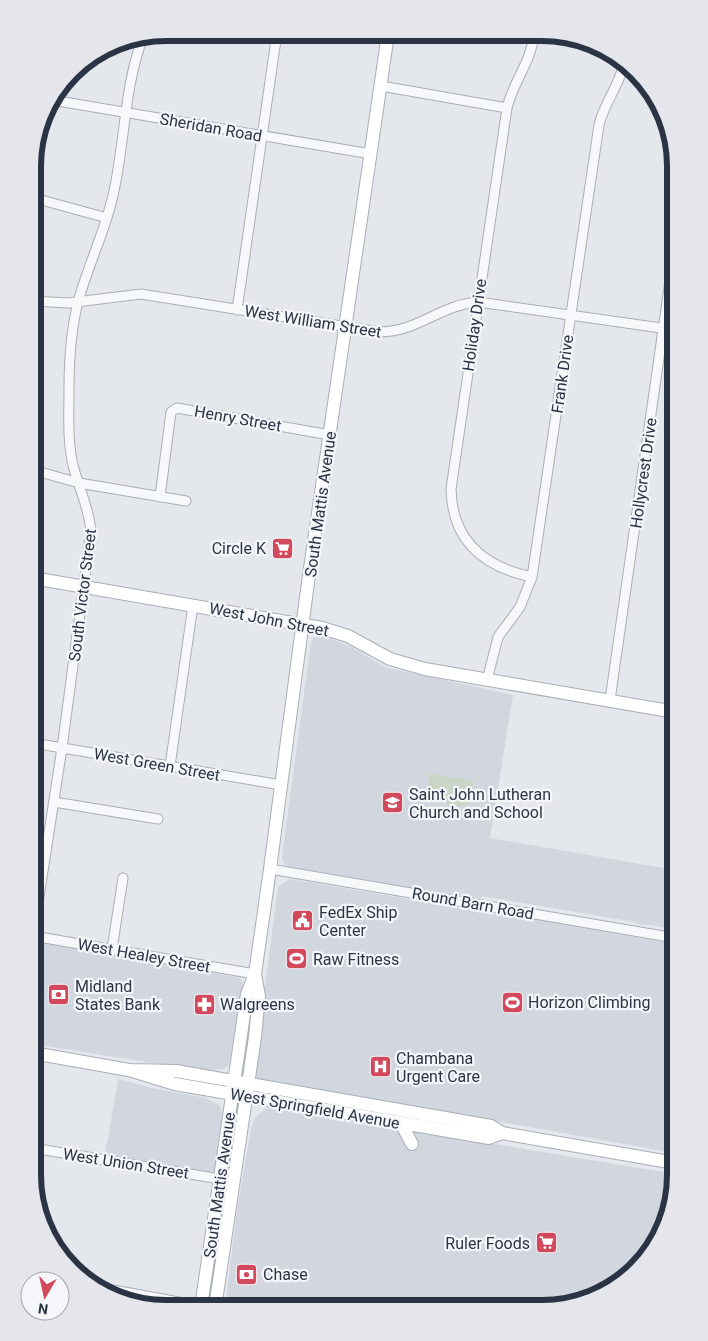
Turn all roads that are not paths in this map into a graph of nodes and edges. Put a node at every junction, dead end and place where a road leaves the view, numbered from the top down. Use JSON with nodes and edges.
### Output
{"nodes":[{"id":1,"x":276,"y":41,"type":"edge"},
{"id":2,"x":387,"y":41,"type":"edge"},
{"id":3,"x":532,"y":41,"type":"edge"},
{"id":4,"x":141,"y":44,"type":"edge"},
{"id":5,"x":622,"y":70,"type":"edge"},
{"id":6,"x":381,"y":86,"type":"junction"},
{"id":7,"x":60,"y":101,"type":"edge"},
{"id":8,"x":507,"y":108,"type":"junction"},
{"id":9,"x":126,"y":113,"type":"junction"},
{"id":10,"x":262,"y":136,"type":"junction"},
{"id":11,"x":371,"y":154,"type":"junction"},
{"id":12,"x":41,"y":200,"type":"edge"},
{"id":13,"x":108,"y":218,"type":"junction"},
{"id":14,"x":41,"y":300,"type":"edge"},
{"id":15,"x":78,"y":302,"type":"junction"},
{"id":16,"x":478,"y":302,"type":"junction"},
{"id":17,"x":667,"y":308,"type":"edge"},
{"id":18,"x":237,"y":310,"type":"junction"},
{"id":19,"x":571,"y":314,"type":"junction"},
{"id":20,"x":346,"y":327,"type":"junction"},
{"id":21,"x":664,"y":328,"type":"junction"},
{"id":22,"x":330,"y":435,"type":"junction"},
{"id":23,"x":41,"y":472,"type":"edge"},
{"id":24,"x":79,"y":483,"type":"junction"},
{"id":25,"x":160,"y":497,"type":"junction"},
{"id":26,"x":186,"y":501,"type":"dead end"},
{"id":27,"x":532,"y":577,"type":"junction"},
{"id":28,"x":41,"y":579,"type":"edge"},
{"id":29,"x":84,"y":587,"type":"junction"},
{"id":30,"x":193,"y":605,"type":"junction"},
{"id":31,"x":303,"y":624,"type":"junction"},
{"id":32,"x":487,"y":680,"type":"junction"},
{"id":33,"x":610,"y":700,"type":"junction"},
{"id":34,"x":666,"y":710,"type":"edge"},
{"id":35,"x":41,"y":744,"type":"edge"},
{"id":36,"x":62,"y":748,"type":"junction"},
{"id":37,"x":170,"y":766,"type":"junction"},
{"id":38,"x":281,"y":786,"type":"junction"},
{"id":39,"x":54,"y":802,"type":"junction"},
{"id":40,"x":158,"y":819,"type":"dead end"},
{"id":41,"x":270,"y":869,"type":"junction"},
{"id":42,"x":124,"y":878,"type":"dead end"},
{"id":43,"x":41,"y":885,"type":"edge"},
{"id":44,"x":41,"y":937,"type":"edge"},
{"id":45,"x":666,"y":937,"type":"edge"},
{"id":46,"x":112,"y":949,"type":"junction"},
{"id":47,"x":255,"y":974,"type":"junction"},
{"id":48,"x":41,"y":1054,"type":"edge"},
{"id":49,"x":233,"y":1087,"type":"junction"},
{"id":50,"x":248,"y":1090,"type":"junction"},
{"id":51,"x":401,"y":1123,"type":"junction"},
{"id":52,"x":502,"y":1133,"type":"junction"},
{"id":53,"x":412,"y":1144,"type":"dead end"},
{"id":54,"x":41,"y":1149,"type":"edge"},
{"id":55,"x":666,"y":1161,"type":"edge"},
{"id":56,"x":220,"y":1179,"type":"junction"},
{"id":57,"x":124,"y":1292,"type":"edge"},
{"id":58,"x":168,"y":1300,"type":"edge"},
{"id":59,"x":208,"y":1300,"type":"edge"},
{"id":60,"x":208,"y":1300,"type":"edge"}],
"edges":[{"from":1,"to":10,"type":"street"},
{"from":2,"to":6,"type":"main road","name":"South Mattis Avenue"},
{"from":3,"to":8,"type":"street","name":"Holiday Drive"},
{"from":4,"to":9,"type":"street","name":"South Victor Street"},
{"from":5,"to":19,"type":"street","name":"Frank Drive"},
{"from":6,"to":8,"type":"street"},
{"from":6,"to":11,"type":"main road","name":"South Mattis Avenue"},
{"from":7,"to":9,"type":"street","name":"Sheridan Road"},
{"from":8,"to":16,"type":"street","name":"Holiday Drive"},
{"from":9,"to":10,"type":"street","name":"Sheridan Road"},
{"from":9,"to":13,"type":"street","name":"South Victor Street"},
{"from":10,"to":11,"type":"street","name":"Sheridan Road"},
{"from":10,"to":18,"type":"street"},
{"from":11,"to":20,"type":"main road","name":"South Mattis Avenue"},
{"from":12,"to":13,"type":"street"},
{"from":13,"to":15,"type":"street","name":"South Victor Street"},
{"from":14,"to":15,"type":"street","name":"West William Street"},
{"from":15,"to":18,"type":"street","name":"West William Street"},
{"from":15,"to":24,"type":"street","name":"South Victor Street"},
{"from":16,"to":19,"type":"street","name":"West William Street"},
{"from":16,"to":20,"type":"street","name":"West William Street"},
{"from":16,"to":27,"type":"street","name":"Holiday Drive"},
{"from":17,"to":21,"type":"street","name":"Hollycrest Drive"},
{"from":18,"to":20,"type":"street","name":"West William Street"},
{"from":19,"to":21,"type":"street","name":"West William Street"},
{"from":19,"to":27,"type":"street","name":"Frank Drive"},
{"from":20,"to":22,"type":"main road","name":"South Mattis Avenue"},
{"from":21,"to":33,"type":"street","name":"Hollycrest Drive"},
{"from":22,"to":25,"type":"street","name":"Henry Street"},
{"from":22,"to":31,"type":"main road","name":"South Mattis Avenue"},
{"from":23,"to":24,"type":"street"},
{"from":24,"to":25,"type":"street"},
{"from":24,"to":29,"type":"street","name":"South Victor Street"},
{"from":25,"to":26,"type":"street"},
{"from":27,"to":32,"type":"street","name":"Frank Drive"},
{"from":28,"to":29,"type":"main road","name":"West John Street"},
{"from":29,"to":30,"type":"main road","name":"West John Street"},
{"from":29,"to":36,"type":"street","name":"South Victor Street"},
{"from":30,"to":31,"type":"main road","name":"West John Street"},
{"from":30,"to":37,"type":"street"},
{"from":31,"to":32,"type":"main road","name":"West John Street"},
{"from":31,"to":38,"type":"main road","name":"South Mattis Avenue"},
{"from":32,"to":33,"type":"main road","name":"West John Street"},
{"from":33,"to":34,"type":"main road","name":"West John Street"},
{"from":35,"to":36,"type":"street","name":"West Green Street"},
{"from":36,"to":37,"type":"street","name":"West Green Street"},
{"from":36,"to":39,"type":"street","name":"South Victor Street"},
{"from":37,"to":38,"type":"street","name":"West Green Street"},
{"from":38,"to":41,"type":"main road","name":"South Mattis Avenue"},
{"from":39,"to":40,"type":"street"},
{"from":39,"to":43,"type":"street","name":"South Victor Street"},
{"from":41,"to":45,"type":"street","name":"Round Barn Road"},
{"from":41,"to":47,"type":"main road","name":"South Mattis Avenue"},
{"from":42,"to":46,"type":"street"},
{"from":44,"to":46,"type":"street","name":"West Healey Street"},
{"from":46,"to":47,"type":"street","name":"West Healey Street"},
{"from":47,"to":49,"type":"main road","name":"South Mattis Avenue"},
{"from":47,"to":50,"type":"main road","name":"South Mattis Avenue"},
{"from":48,"to":49,"type":"main road","name":"West Springfield Avenue"},
{"from":49,"to":50,"type":"main road","name":"West Springfield Avenue"},
{"from":49,"to":56,"type":"main road","name":"South Mattis Avenue"},
{"from":50,"to":51,"type":"main road","name":"West Springfield Avenue"},
{"from":50,"to":52,"type":"main road","name":"West Springfield Avenue"},
{"from":50,"to":59,"type":"main road","name":"South Mattis Avenue"},
{"from":51,"to":52,"type":"main road","name":"West Springfield Avenue"},
{"from":51,"to":53,"type":"main road"},
{"from":52,"to":55,"type":"main road","name":"West Springfield Avenue"},
{"from":54,"to":56,"type":"street","name":"West Union Street"},
{"from":56,"to":60,"type":"main road","name":"South Mattis Avenue"},
{"from":57,"to":58,"type":"street"}]}
